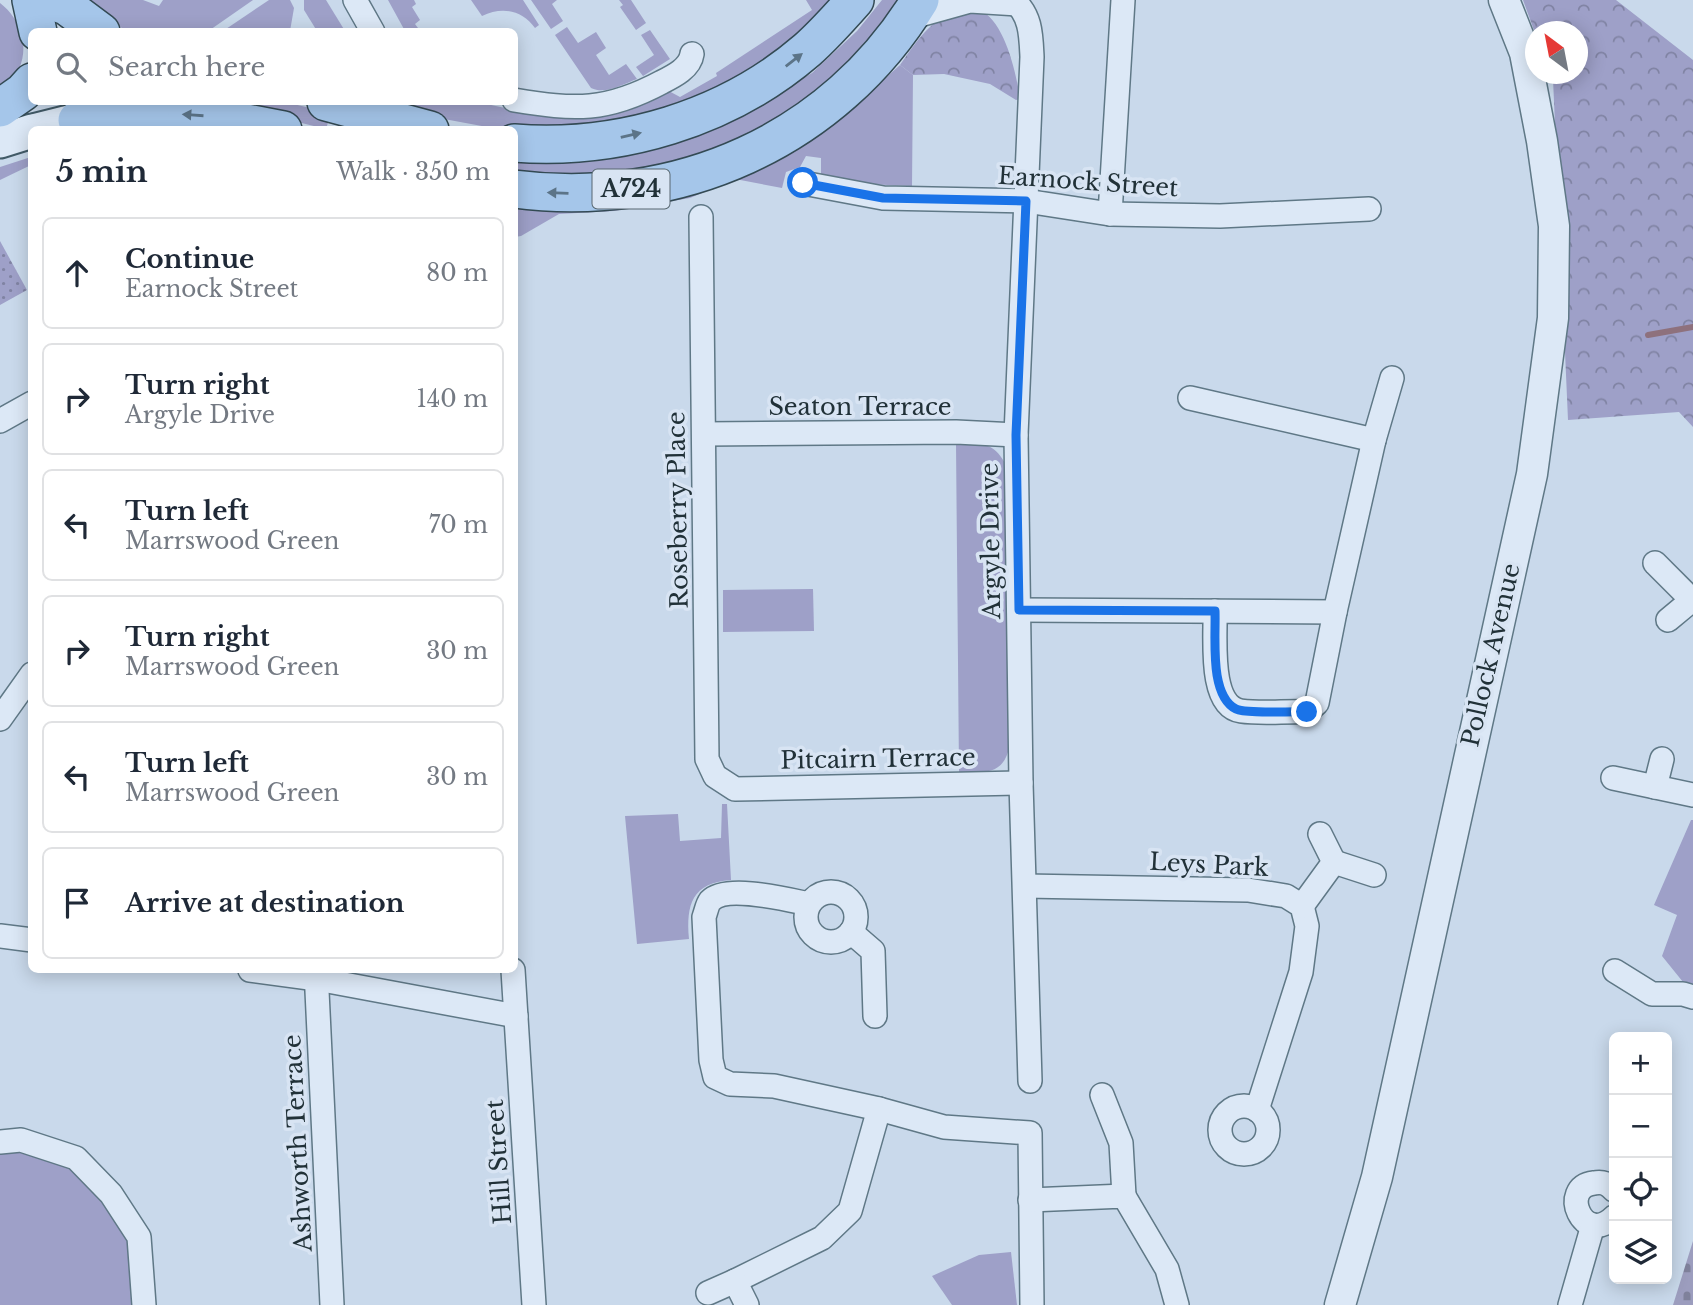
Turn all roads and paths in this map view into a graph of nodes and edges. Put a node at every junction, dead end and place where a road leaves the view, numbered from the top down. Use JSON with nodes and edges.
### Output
{"nodes":[{"id":1,"x":31,"y":0,"type":"edge"},
{"id":2,"x":37,"y":0,"type":"edge"},
{"id":3,"x":49,"y":0,"type":"edge"},
{"id":4,"x":355,"y":0,"type":"edge"},
{"id":5,"x":855,"y":0,"type":"edge"},
{"id":6,"x":1123,"y":0,"type":"edge"},
{"id":7,"x":1504,"y":0,"type":"edge"},
{"id":8,"x":1015,"y":2,"type":"edge"},
{"id":9,"x":915,"y":9,"type":"edge"},
{"id":10,"x":37,"y":28,"type":"edge"},
{"id":11,"x":68,"y":28,"type":"edge"},
{"id":12,"x":96,"y":28,"type":"edge"},
{"id":13,"x":371,"y":28,"type":"edge"},
{"id":14,"x":692,"y":54,"type":"dead end"},
{"id":15,"x":28,"y":86,"type":"edge"},
{"id":16,"x":518,"y":101,"type":"edge"},
{"id":17,"x":30,"y":105,"type":"edge"},
{"id":18,"x":337,"y":105,"type":"edge"},
{"id":19,"x":136,"y":107,"type":"edge"},
{"id":20,"x":0,"y":108,"type":"edge"},
{"id":21,"x":86,"y":111,"type":"edge"},
{"id":22,"x":0,"y":116,"type":"edge"},
{"id":23,"x":47,"y":126,"type":"edge"},
{"id":24,"x":262,"y":126,"type":"edge"},
{"id":25,"x":414,"y":126,"type":"edge"},
{"id":26,"x":28,"y":132,"type":"edge"},
{"id":27,"x":0,"y":141,"type":"edge"},
{"id":28,"x":518,"y":143,"type":"edge"},
{"id":29,"x":803,"y":183,"type":"dead end"},
{"id":30,"x":518,"y":189,"type":"edge"},
{"id":31,"x":1026,"y":201,"type":"junction"},
{"id":32,"x":1369,"y":209,"type":"dead end"},
{"id":33,"x":1110,"y":214,"type":"junction"},
{"id":34,"x":701,"y":217,"type":"dead end"},
{"id":35,"x":1392,"y":378,"type":"dead end"},
{"id":36,"x":28,"y":405,"type":"edge"},
{"id":37,"x":1200,"y":408,"type":"dead end"},
{"id":38,"x":0,"y":421,"type":"edge"},
{"id":39,"x":704,"y":433,"type":"junction"},
{"id":40,"x":1016,"y":435,"type":"junction"},
{"id":41,"x":1374,"y":440,"type":"junction"},
{"id":42,"x":1655,"y":563,"type":"dead end"},
{"id":43,"x":1692,"y":600,"type":"edge"},
{"id":44,"x":1019,"y":610,"type":"junction"},
{"id":45,"x":1215,"y":611,"type":"junction"},
{"id":46,"x":1335,"y":612,"type":"junction"},
{"id":47,"x":1668,"y":620,"type":"dead end"},
{"id":48,"x":28,"y":680,"type":"edge"},
{"id":49,"x":0,"y":719,"type":"edge"},
{"id":50,"x":1662,"y":759,"type":"dead end"},
{"id":51,"x":1614,"y":778,"type":"dead end"},
{"id":52,"x":1021,"y":783,"type":"junction"},
{"id":53,"x":1656,"y":787,"type":"junction"},
{"id":54,"x":735,"y":789,"type":"joint"},
{"id":55,"x":1693,"y":795,"type":"edge"},
{"id":56,"x":1320,"y":834,"type":"dead end"},
{"id":57,"x":1334,"y":862,"type":"junction"},
{"id":58,"x":1374,"y":875,"type":"dead end"},
{"id":59,"x":1025,"y":886,"type":"junction"},
{"id":60,"x":809,"y":904,"type":"junction"},
{"id":61,"x":1302,"y":906,"type":"junction"},
{"id":62,"x":850,"y":932,"type":"junction"},
{"id":63,"x":0,"y":936,"type":"edge"},
{"id":64,"x":28,"y":940,"type":"edge"},
{"id":65,"x":1615,"y":971,"type":"dead end"},
{"id":66,"x":513,"y":973,"type":"edge"},
{"id":67,"x":317,"y":974,"type":"edge"},
{"id":68,"x":1693,"y":997,"type":"edge"},
{"id":69,"x":516,"y":1016,"type":"junction"},
{"id":70,"x":874,"y":1016,"type":"dead end"},
{"id":71,"x":1030,"y":1081,"type":"dead end"},
{"id":72,"x":1102,"y":1095,"type":"dead end"},
{"id":73,"x":879,"y":1109,"type":"junction"},
{"id":74,"x":1257,"y":1110,"type":"dead end"},
{"id":75,"x":0,"y":1142,"type":"edge"},
{"id":76,"x":1609,"y":1186,"type":"edge"},
{"id":77,"x":1124,"y":1196,"type":"junction"},
{"id":78,"x":1030,"y":1200,"type":"junction"},
{"id":79,"x":1604,"y":1221,"type":"edge"},
{"id":80,"x":735,"y":1281,"type":"junction"},
{"id":81,"x":708,"y":1293,"type":"dead end"},
{"id":82,"x":144,"y":1305,"type":"edge"},
{"id":83,"x":332,"y":1305,"type":"edge"},
{"id":84,"x":534,"y":1305,"type":"edge"},
{"id":85,"x":747,"y":1305,"type":"edge"},
{"id":86,"x":1032,"y":1305,"type":"edge"},
{"id":87,"x":1177,"y":1305,"type":"edge"},
{"id":88,"x":1340,"y":1305,"type":"edge"},
{"id":89,"x":1570,"y":1305,"type":"edge"}],
"edges":[{"from":1,"to":10,"type":"main road"},
{"from":2,"to":11,"type":"main road"},
{"from":3,"to":12,"type":"main road"},
{"from":4,"to":13,"type":"street"},
{"from":28,"to":5,"type":"main road","number":"A724","one_way":true},
{"from":6,"to":33,"type":"street"},
{"from":7,"to":88,"type":"street","name":"Pollock Avenue"},
{"from":8,"to":9,"type":"street","name":"Argyle Drive"},
{"from":8,"to":31,"type":"street","name":"Argyle Drive"},
{"from":9,"to":30,"type":"main road","number":"A724","one_way":true},
{"from":14,"to":16,"type":"street"},
{"from":15,"to":20,"type":"main road"},
{"from":17,"to":22,"type":"main road"},
{"from":18,"to":25,"type":"main road"},
{"from":19,"to":21,"type":"main road"},
{"from":24,"to":19,"type":"main road","one_way":true},
{"from":21,"to":23,"type":"main road"},
{"from":26,"to":27,"type":"main road"},
{"from":29,"to":31,"type":"street","name":"Earnock Street"},
{"from":31,"to":33,"type":"street","name":"Earnock Street"},
{"from":31,"to":40,"type":"street","name":"Argyle Drive"},
{"from":32,"to":33,"type":"street","name":"Earnock Street"},
{"from":34,"to":39,"type":"street","name":"Roseberry Place"},
{"from":35,"to":41,"type":"street"},
{"from":36,"to":38,"type":"street"},
{"from":37,"to":41,"type":"street"},
{"from":39,"to":40,"type":"street","name":"Seaton Terrace"},
{"from":39,"to":54,"type":"street","name":"Roseberry Place"},
{"from":40,"to":44,"type":"street","name":"Argyle Drive"},
{"from":41,"to":46,"type":"street"},
{"from":42,"to":43,"type":"street"},
{"from":43,"to":47,"type":"street"},
{"from":44,"to":45,"type":"street"},
{"from":44,"to":52,"type":"street","name":"Argyle Drive"},
{"from":45,"to":46,"type":"street"},
{"from":45,"to":46,"type":"street"},
{"from":48,"to":49,"type":"street"},
{"from":50,"to":53,"type":"street"},
{"from":51,"to":53,"type":"street"},
{"from":52,"to":54,"type":"street","name":"Pitcairn Terrace"},
{"from":52,"to":59,"type":"street","name":"Argyle Drive"},
{"from":53,"to":55,"type":"street"},
{"from":56,"to":57,"type":"street"},
{"from":57,"to":58,"type":"street"},
{"from":57,"to":61,"type":"street"},
{"from":59,"to":61,"type":"street","name":"Leys Park"},
{"from":59,"to":71,"type":"street","name":"Argyle Drive"},
{"from":60,"to":62,"type":"street"},
{"from":60,"to":62,"type":"street"},
{"from":60,"to":73,"type":"street"},
{"from":61,"to":74,"type":"street"},
{"from":62,"to":70,"type":"street"},
{"from":63,"to":64,"type":"street"},
{"from":65,"to":68,"type":"street"},
{"from":66,"to":69,"type":"street","name":"Hill Street"},
{"from":67,"to":69,"type":"street"},
{"from":67,"to":83,"type":"street","name":"Ashworth Terrace"},
{"from":69,"to":84,"type":"street","name":"Hill Street"},
{"from":72,"to":77,"type":"street"},
{"from":73,"to":78,"type":"street"},
{"from":73,"to":80,"type":"street"},
{"from":75,"to":82,"type":"street"},
{"from":76,"to":79,"type":"street"},
{"from":77,"to":78,"type":"street"},
{"from":77,"to":87,"type":"street"},
{"from":78,"to":86,"type":"street"},
{"from":79,"to":89,"type":"street"},
{"from":80,"to":81,"type":"street"},
{"from":80,"to":85,"type":"street"}]}
